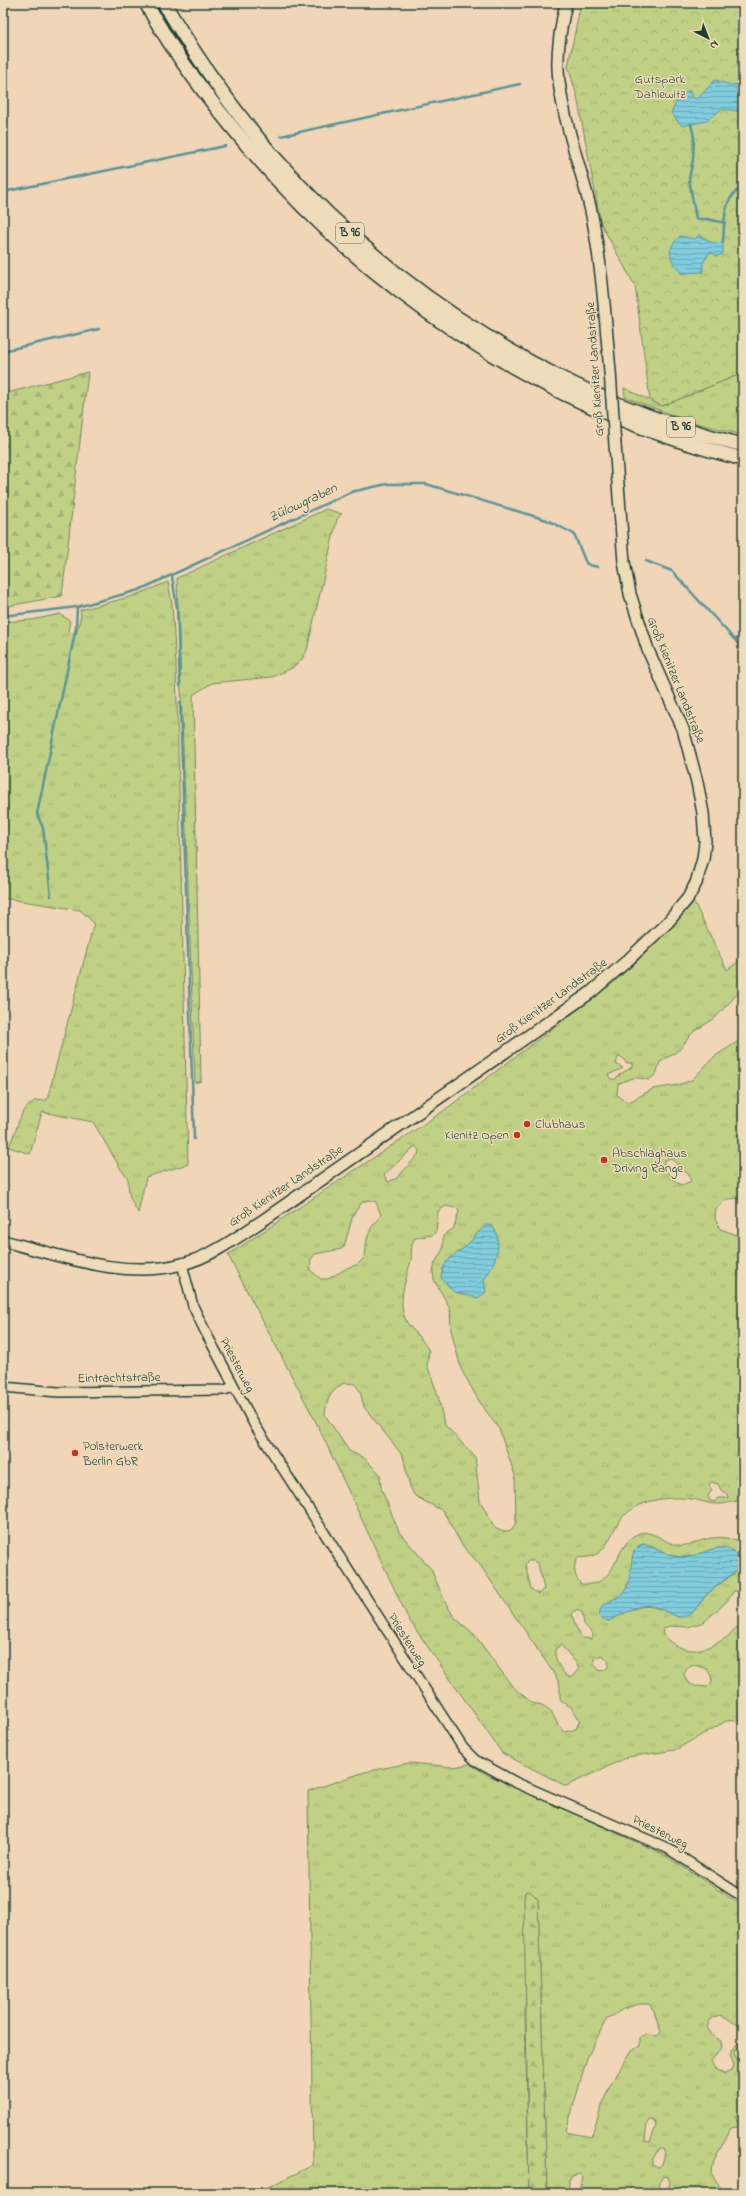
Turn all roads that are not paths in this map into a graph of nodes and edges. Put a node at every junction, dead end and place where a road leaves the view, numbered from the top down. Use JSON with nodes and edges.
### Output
{"nodes":[{"id":1,"x":146,"y":3,"type":"edge"},
{"id":2,"x":164,"y":3,"type":"edge"},
{"id":3,"x":566,"y":3,"type":"edge"},
{"id":4,"x":743,"y":445,"type":"edge"},
{"id":5,"x":743,"y":459,"type":"edge"},
{"id":6,"x":3,"y":1241,"type":"edge"},
{"id":7,"x":182,"y":1264,"type":"junction"},
{"id":8,"x":234,"y":1386,"type":"junction"},
{"id":9,"x":3,"y":1387,"type":"edge"},
{"id":10,"x":743,"y":1897,"type":"edge"}],
"edges":[{"from":1,"to":5,"type":"highway","number":"B 96"},
{"from":2,"to":4,"type":"highway","number":"B 96"},
{"from":3,"to":7,"type":"main road","name":"Groß Kienitzer Landstraße","bridge":true},
{"from":6,"to":7,"type":"main road","name":"Groß Kienitzer Landstraße"},
{"from":7,"to":8,"type":"street","name":"Priesterweg"},
{"from":8,"to":9,"type":"street","name":"Eintrachtstraße"},
{"from":8,"to":10,"type":"street","name":"Priesterweg"}]}
